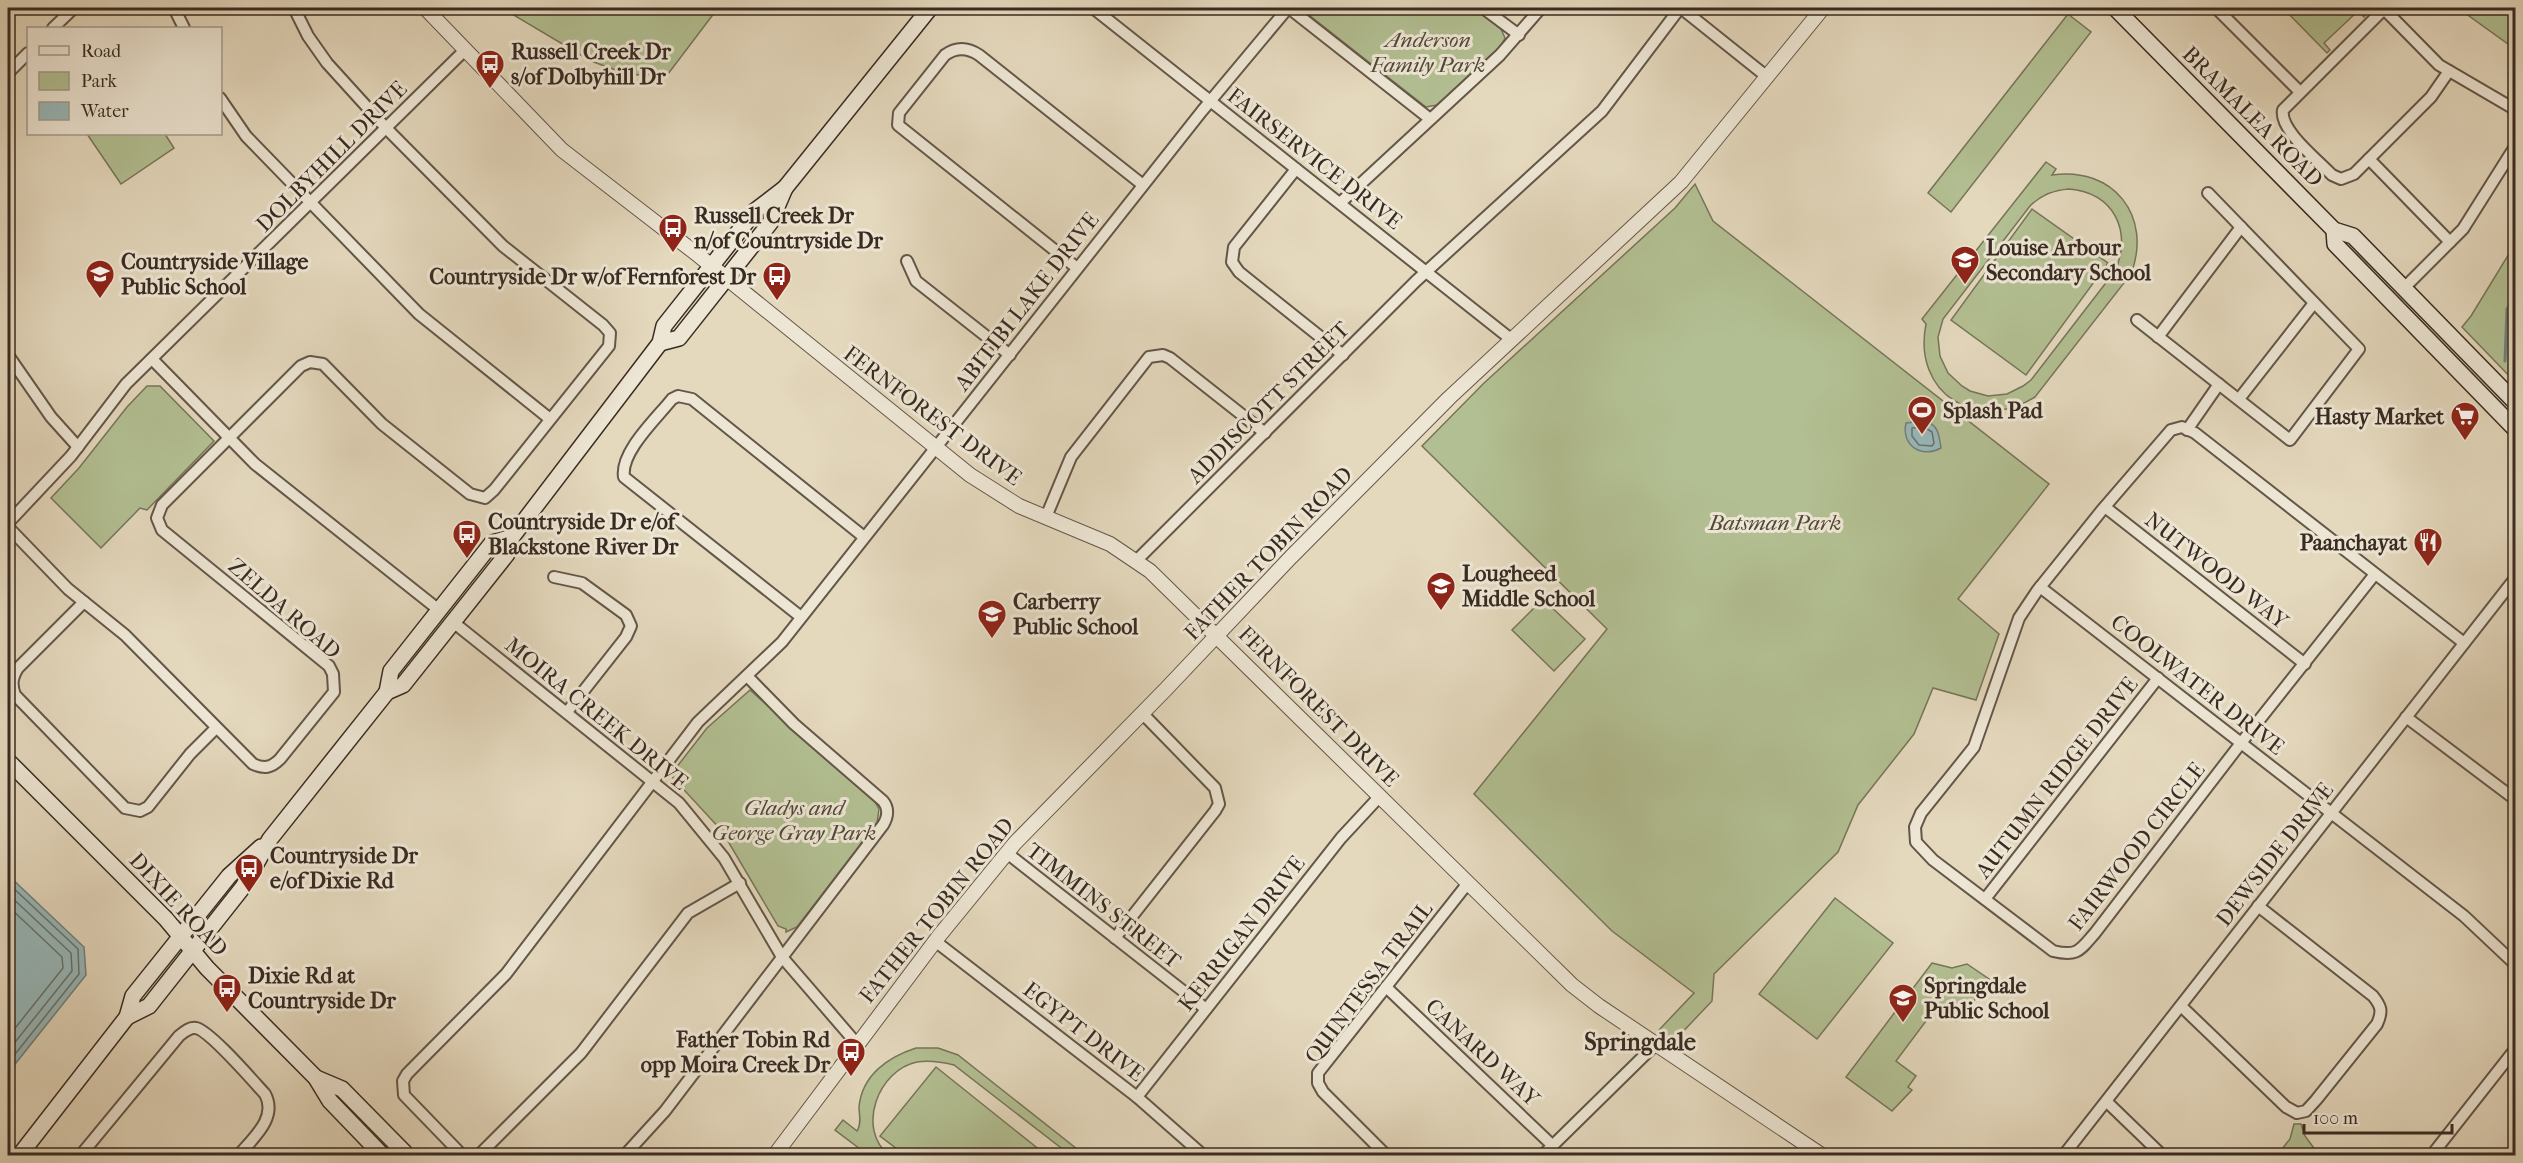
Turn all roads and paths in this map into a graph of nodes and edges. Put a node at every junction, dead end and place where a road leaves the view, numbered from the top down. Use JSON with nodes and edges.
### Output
{"nodes":[{"id":1,"x":74,"y":8,"type":"edge"},
{"id":2,"x":174,"y":8,"type":"edge"},
{"id":3,"x":294,"y":8,"type":"edge"},
{"id":4,"x":425,"y":8,"type":"edge"},
{"id":5,"x":930,"y":8,"type":"edge"},
{"id":6,"x":1093,"y":8,"type":"edge"},
{"id":7,"x":1289,"y":8,"type":"edge"},
{"id":8,"x":1483,"y":8,"type":"edge"},
{"id":9,"x":1541,"y":8,"type":"edge"},
{"id":10,"x":1680,"y":8,"type":"edge"},
{"id":11,"x":1823,"y":8,"type":"edge"},
{"id":12,"x":2115,"y":8,"type":"edge"},
{"id":13,"x":2216,"y":8,"type":"edge"},
{"id":14,"x":2384,"y":8,"type":"edge"},
{"id":15,"x":54,"y":27,"type":"edge"},
{"id":16,"x":184,"y":27,"type":"edge"},
{"id":17,"x":1519,"y":35,"type":"junction"},
{"id":18,"x":465,"y":50,"type":"junction"},
{"id":19,"x":27,"y":54,"type":"edge"},
{"id":20,"x":2450,"y":71,"type":"junction"},
{"id":21,"x":8,"y":73,"type":"edge"},
{"id":22,"x":1766,"y":76,"type":"junction"},
{"id":23,"x":2299,"y":91,"type":"junction"},
{"id":24,"x":1210,"y":100,"type":"junction"},
{"id":25,"x":222,"y":101,"type":"edge"},
{"id":26,"x":2516,"y":110,"type":"edge"},
{"id":27,"x":1430,"y":119,"type":"junction"},
{"id":28,"x":386,"y":128,"type":"junction"},
{"id":29,"x":2516,"y":145,"type":"edge"},
{"id":30,"x":2369,"y":159,"type":"junction"},
{"id":31,"x":1296,"y":169,"type":"junction"},
{"id":32,"x":1143,"y":185,"type":"junction"},
{"id":33,"x":785,"y":188,"type":"junction"},
{"id":34,"x":2208,"y":193,"type":"dead end"},
{"id":35,"x":310,"y":203,"type":"junction"},
{"id":36,"x":1340,"y":203,"type":"junction"},
{"id":37,"x":2241,"y":227,"type":"junction"},
{"id":38,"x":2334,"y":230,"type":"junction"},
{"id":39,"x":2450,"y":242,"type":"junction"},
{"id":40,"x":907,"y":261,"type":"dead end"},
{"id":41,"x":712,"y":266,"type":"junction"},
{"id":42,"x":1077,"y":268,"type":"junction"},
{"id":43,"x":1427,"y":271,"type":"junction"},
{"id":44,"x":726,"y":278,"type":"junction"},
{"id":45,"x":2404,"y":288,"type":"junction"},
{"id":46,"x":2314,"y":303,"type":"junction"},
{"id":47,"x":2137,"y":320,"type":"dead end"},
{"id":48,"x":2158,"y":337,"type":"junction"},
{"id":49,"x":1512,"y":340,"type":"junction"},
{"id":50,"x":660,"y":343,"type":"junction"},
{"id":51,"x":1343,"y":355,"type":"junction"},
{"id":52,"x":1010,"y":356,"type":"junction"},
{"id":53,"x":152,"y":359,"type":"junction"},
{"id":54,"x":9,"y":362,"type":"edge"},
{"id":55,"x":2219,"y":384,"type":"junction"},
{"id":56,"x":2239,"y":399,"type":"junction"},
{"id":57,"x":2516,"y":403,"type":"edge"},
{"id":58,"x":550,"y":419,"type":"junction"},
{"id":59,"x":2187,"y":430,"type":"junction"},
{"id":60,"x":2516,"y":430,"type":"edge"},
{"id":61,"x":1265,"y":433,"type":"junction"},
{"id":62,"x":229,"y":437,"type":"junction"},
{"id":63,"x":78,"y":447,"type":"junction"},
{"id":64,"x":936,"y":448,"type":"junction"},
{"id":65,"x":2105,"y":507,"type":"junction"},
{"id":66,"x":1046,"y":517,"type":"junction"},
{"id":67,"x":8,"y":525,"type":"edge"},
{"id":68,"x":512,"y":537,"type":"junction"},
{"id":69,"x":864,"y":537,"type":"junction"},
{"id":70,"x":1136,"y":561,"type":"junction"},
{"id":71,"x":2375,"y":574,"type":"junction"},
{"id":72,"x":554,"y":576,"type":"dead end"},
{"id":73,"x":2516,"y":577,"type":"edge"},
{"id":74,"x":2040,"y":587,"type":"junction"},
{"id":75,"x":84,"y":602,"type":"junction"},
{"id":76,"x":439,"y":610,"type":"junction"},
{"id":77,"x":801,"y":617,"type":"junction"},
{"id":78,"x":453,"y":622,"type":"junction"},
{"id":79,"x":1217,"y":634,"type":"junction"},
{"id":80,"x":2464,"y":643,"type":"junction"},
{"id":81,"x":2306,"y":664,"type":"junction"},
{"id":82,"x":747,"y":676,"type":"junction"},
{"id":83,"x":2158,"y":678,"type":"junction"},
{"id":84,"x":387,"y":692,"type":"junction"},
{"id":85,"x":567,"y":712,"type":"junction"},
{"id":86,"x":1142,"y":713,"type":"junction"},
{"id":87,"x":2406,"y":717,"type":"junction"},
{"id":88,"x":216,"y":728,"type":"junction"},
{"id":89,"x":2241,"y":743,"type":"junction"},
{"id":90,"x":8,"y":761,"type":"edge"},
{"id":91,"x":653,"y":781,"type":"junction"},
{"id":92,"x":1380,"y":796,"type":"junction"},
{"id":93,"x":2516,"y":800,"type":"edge"},
{"id":94,"x":2332,"y":812,"type":"junction"},
{"id":95,"x":270,"y":838,"type":"junction"},
{"id":96,"x":1007,"y":853,"type":"junction"},
{"id":97,"x":740,"y":883,"type":"junction"},
{"id":98,"x":1468,"y":883,"type":"junction"},
{"id":99,"x":1985,"y":899,"type":"junction"},
{"id":100,"x":2258,"y":906,"type":"junction"},
{"id":101,"x":180,"y":936,"type":"junction"},
{"id":102,"x":1115,"y":938,"type":"junction"},
{"id":103,"x":935,"y":941,"type":"junction"},
{"id":104,"x":193,"y":951,"type":"junction"},
{"id":105,"x":782,"y":957,"type":"junction"},
{"id":106,"x":2516,"y":965,"type":"edge"},
{"id":107,"x":1386,"y":987,"type":"junction"},
{"id":108,"x":2181,"y":1006,"type":"junction"},
{"id":109,"x":1206,"y":1010,"type":"junction"},
{"id":110,"x":127,"y":1017,"type":"junction"},
{"id":111,"x":857,"y":1044,"type":"junction"},
{"id":112,"x":1656,"y":1044,"type":"junction"},
{"id":113,"x":2516,"y":1048,"type":"edge"},
{"id":114,"x":316,"y":1078,"type":"junction"},
{"id":115,"x":1137,"y":1097,"type":"junction"},
{"id":116,"x":2107,"y":1102,"type":"junction"},
{"id":117,"x":1552,"y":1146,"type":"junction"},
{"id":118,"x":20,"y":1155,"type":"edge"},
{"id":119,"x":80,"y":1155,"type":"edge"},
{"id":120,"x":238,"y":1155,"type":"edge"},
{"id":121,"x":383,"y":1155,"type":"edge"},
{"id":122,"x":408,"y":1155,"type":"edge"},
{"id":123,"x":463,"y":1155,"type":"edge"},
{"id":124,"x":478,"y":1155,"type":"edge"},
{"id":125,"x":624,"y":1155,"type":"edge"},
{"id":126,"x":774,"y":1155,"type":"edge"},
{"id":127,"x":1204,"y":1155,"type":"edge"},
{"id":128,"x":1387,"y":1155,"type":"edge"},
{"id":129,"x":1542,"y":1155,"type":"edge"},
{"id":130,"x":1823,"y":1155,"type":"edge"},
{"id":131,"x":2063,"y":1155,"type":"edge"},
{"id":132,"x":2163,"y":1155,"type":"edge"},
{"id":133,"x":2431,"y":1155,"type":"edge"}],
"edges":[{"from":1,"to":15,"type":"street"},
{"from":2,"to":16,"type":"street"},
{"from":3,"to":28,"type":"street"},
{"from":4,"to":18,"type":"street","name":"FERNFOREST DRIVE"},
{"from":5,"to":33,"type":"main road"},
{"from":6,"to":24,"type":"street","name":"FAIRSERVICE DRIVE"},
{"from":7,"to":24,"type":"street","name":"ABITIBI LAKE DRIVE"},
{"from":7,"to":27,"type":"street"},
{"from":8,"to":17,"type":"street"},
{"from":9,"to":17,"type":"street"},
{"from":10,"to":22,"type":"street"},
{"from":10,"to":43,"type":"street","name":"ADDISCOTT STREET"},
{"from":11,"to":22,"type":"street","name":"FATHER TOBIN ROAD"},
{"from":12,"to":38,"type":"main road","name":"BRAMALEA ROAD"},
{"from":13,"to":23,"type":"street"},
{"from":14,"to":20,"type":"street"},
{"from":14,"to":23,"type":"street"},
{"from":17,"to":27,"type":"street"},
{"from":18,"to":28,"type":"street","name":"DOLBYHILL DRIVE"},
{"from":18,"to":41,"type":"street","name":"FERNFOREST DRIVE"},
{"from":19,"to":21,"type":"street"},
{"from":20,"to":26,"type":"street"},
{"from":20,"to":30,"type":"street"},
{"from":22,"to":49,"type":"street","name":"FATHER TOBIN ROAD"},
{"from":23,"to":30,"type":"street"},
{"from":24,"to":31,"type":"street","name":"FAIRSERVICE DRIVE"},
{"from":24,"to":32,"type":"street","name":"ABITIBI LAKE DRIVE"},
{"from":25,"to":35,"type":"street"},
{"from":27,"to":36,"type":"street"},
{"from":28,"to":35,"type":"street","name":"DOLBYHILL DRIVE"},
{"from":28,"to":58,"type":"street"},
{"from":29,"to":39,"type":"street"},
{"from":30,"to":39,"type":"street"},
{"from":31,"to":36,"type":"street","name":"FAIRSERVICE DRIVE"},
{"from":31,"to":51,"type":"street"},
{"from":32,"to":42,"type":"street","name":"ABITIBI LAKE DRIVE"},
{"from":32,"to":42,"type":"street"},
{"from":33,"to":41,"type":"main road"},
{"from":33,"to":44,"type":"main road"},
{"from":34,"to":37,"type":"street"},
{"from":35,"to":53,"type":"street","name":"DOLBYHILL DRIVE"},
{"from":35,"to":58,"type":"street"},
{"from":36,"to":43,"type":"street","name":"FAIRSERVICE DRIVE"},
{"from":37,"to":46,"type":"street"},
{"from":37,"to":48,"type":"street"},
{"from":38,"to":45,"type":"main road","name":"BRAMALEA ROAD"},
{"from":38,"to":60,"type":"main road","name":"BRAMALEA ROAD"},
{"from":39,"to":45,"type":"street"},
{"from":40,"to":52,"type":"street"},
{"from":41,"to":44,"type":"street","name":"FERNFOREST DRIVE"},
{"from":41,"to":50,"type":"main road"},
{"from":42,"to":52,"type":"street","name":"ABITIBI LAKE DRIVE"},
{"from":43,"to":49,"type":"street","name":"FAIRSERVICE DRIVE"},
{"from":43,"to":51,"type":"street","name":"ADDISCOTT STREET"},
{"from":44,"to":50,"type":"main road"},
{"from":44,"to":64,"type":"street","name":"FERNFOREST DRIVE"},
{"from":45,"to":57,"type":"main road","name":"BRAMALEA ROAD"},
{"from":46,"to":56,"type":"street"},
{"from":46,"to":56,"type":"street"},
{"from":47,"to":48,"type":"street"},
{"from":48,"to":55,"type":"street"},
{"from":49,"to":79,"type":"street","name":"FATHER TOBIN ROAD"},
{"from":50,"to":68,"type":"main road"},
{"from":51,"to":61,"type":"street","name":"ADDISCOTT STREET"},
{"from":52,"to":64,"type":"street","name":"ABITIBI LAKE DRIVE"},
{"from":53,"to":62,"type":"street"},
{"from":53,"to":63,"type":"street","name":"DOLBYHILL DRIVE"},
{"from":54,"to":63,"type":"street"},
{"from":55,"to":56,"type":"street"},
{"from":55,"to":59,"type":"street"},
{"from":58,"to":62,"type":"street"},
{"from":59,"to":65,"type":"street","name":"FAIRWOOD CIRCLE"},
{"from":59,"to":71,"type":"street"},
{"from":61,"to":66,"type":"street"},
{"from":61,"to":70,"type":"street","name":"ADDISCOTT STREET"},
{"from":62,"to":76,"type":"street"},
{"from":62,"to":88,"type":"street","name":"ZELDA ROAD"},
{"from":63,"to":67,"type":"street","name":"DOLBYHILL DRIVE"},
{"from":64,"to":66,"type":"street","name":"FERNFOREST DRIVE"},
{"from":64,"to":69,"type":"street","name":"ABITIBI LAKE DRIVE"},
{"from":65,"to":74,"type":"street","name":"FAIRWOOD CIRCLE"},
{"from":65,"to":81,"type":"street","name":"NUTWOOD WAY"},
{"from":66,"to":70,"type":"street","name":"FERNFOREST DRIVE"},
{"from":67,"to":75,"type":"street","name":"ZELDA ROAD"},
{"from":68,"to":76,"type":"main road"},
{"from":68,"to":78,"type":"main road"},
{"from":69,"to":77,"type":"street","name":"ABITIBI LAKE DRIVE"},
{"from":69,"to":77,"type":"street"},
{"from":70,"to":79,"type":"street","name":"FERNFOREST DRIVE"},
{"from":71,"to":80,"type":"street"},
{"from":71,"to":81,"type":"street","name":"FAIRWOOD CIRCLE"},
{"from":72,"to":85,"type":"street"},
{"from":73,"to":80,"type":"street","name":"DEWSIDE DRIVE"},
{"from":74,"to":83,"type":"street","name":"COOLWATER DRIVE"},
{"from":74,"to":99,"type":"street","name":"FAIRWOOD CIRCLE"},
{"from":75,"to":88,"type":"street","name":"ZELDA ROAD"},
{"from":75,"to":88,"type":"street"},
{"from":76,"to":78,"type":"street"},
{"from":76,"to":84,"type":"main road"},
{"from":77,"to":82,"type":"street","name":"ABITIBI LAKE DRIVE"},
{"from":78,"to":84,"type":"main road"},
{"from":78,"to":85,"type":"street","name":"MOIRA CREEK DRIVE"},
{"from":79,"to":86,"type":"street","name":"FATHER TOBIN ROAD"},
{"from":79,"to":92,"type":"street","name":"FERNFOREST DRIVE"},
{"from":80,"to":87,"type":"street","name":"DEWSIDE DRIVE"},
{"from":81,"to":89,"type":"street","name":"FAIRWOOD CIRCLE"},
{"from":82,"to":91,"type":"street","name":"ABITIBI LAKE DRIVE"},
{"from":82,"to":105,"type":"street"},
{"from":83,"to":89,"type":"street","name":"COOLWATER DRIVE"},
{"from":83,"to":99,"type":"street","name":"AUTUMN RIDGE DRIVE"},
{"from":84,"to":95,"type":"main road"},
{"from":85,"to":91,"type":"street","name":"MOIRA CREEK DRIVE"},
{"from":86,"to":96,"type":"street","name":"FATHER TOBIN ROAD"},
{"from":86,"to":102,"type":"street"},
{"from":87,"to":93,"type":"street"},
{"from":87,"to":94,"type":"street","name":"DEWSIDE DRIVE"},
{"from":89,"to":94,"type":"street","name":"COOLWATER DRIVE"},
{"from":89,"to":99,"type":"street","name":"FAIRWOOD CIRCLE"},
{"from":90,"to":101,"type":"main road","name":"DIXIE ROAD"},
{"from":91,"to":97,"type":"street","name":"MOIRA CREEK DRIVE"},
{"from":91,"to":123,"type":"street","name":"ABITIBI LAKE DRIVE"},
{"from":92,"to":98,"type":"street","name":"FERNFOREST DRIVE"},
{"from":92,"to":109,"type":"street","name":"KERRIGAN DRIVE"},
{"from":94,"to":100,"type":"street","name":"DEWSIDE DRIVE"},
{"from":94,"to":106,"type":"street","name":"COOLWATER DRIVE"},
{"from":95,"to":101,"type":"main road"},
{"from":95,"to":104,"type":"main road"},
{"from":96,"to":102,"type":"street","name":"TIMMINS STREET"},
{"from":96,"to":103,"type":"street","name":"FATHER TOBIN ROAD"},
{"from":97,"to":105,"type":"street","name":"MOIRA CREEK DRIVE"},
{"from":97,"to":124,"type":"street"},
{"from":98,"to":107,"type":"street","name":"QUINTESSA TRAIL"},
{"from":98,"to":112,"type":"street","name":"FERNFOREST DRIVE"},
{"from":100,"to":108,"type":"street","name":"DEWSIDE DRIVE"},
{"from":100,"to":108,"type":"street"},
{"from":101,"to":104,"type":"main road","name":"DIXIE ROAD"},
{"from":101,"to":110,"type":"main road"},
{"from":102,"to":109,"type":"street","name":"TIMMINS STREET"},
{"from":103,"to":111,"type":"street","name":"FATHER TOBIN ROAD"},
{"from":103,"to":115,"type":"street","name":"EGYPT DRIVE"},
{"from":104,"to":110,"type":"main road"},
{"from":104,"to":114,"type":"main road","name":"DIXIE ROAD"},
{"from":105,"to":111,"type":"street","name":"MOIRA CREEK DRIVE"},
{"from":105,"to":125,"type":"street"},
{"from":107,"to":117,"type":"street","name":"CANARD WAY"},
{"from":107,"to":128,"type":"street","name":"QUINTESSA TRAIL"},
{"from":108,"to":116,"type":"street","name":"DEWSIDE DRIVE"},
{"from":109,"to":115,"type":"street","name":"KERRIGAN DRIVE"},
{"from":110,"to":118,"type":"main road"},
{"from":111,"to":126,"type":"street","name":"FATHER TOBIN ROAD"},
{"from":112,"to":117,"type":"street"},
{"from":112,"to":130,"type":"street","name":"FERNFOREST DRIVE"},
{"from":113,"to":133,"type":"street"},
{"from":114,"to":121,"type":"main road","name":"DIXIE ROAD"},
{"from":114,"to":122,"type":"main road","name":"DIXIE ROAD"},
{"from":115,"to":127,"type":"street","name":"EGYPT DRIVE"},
{"from":116,"to":131,"type":"street","name":"DEWSIDE DRIVE"},
{"from":116,"to":132,"type":"street"},
{"from":117,"to":129,"type":"street"},
{"from":119,"to":120,"type":"street"}]}
